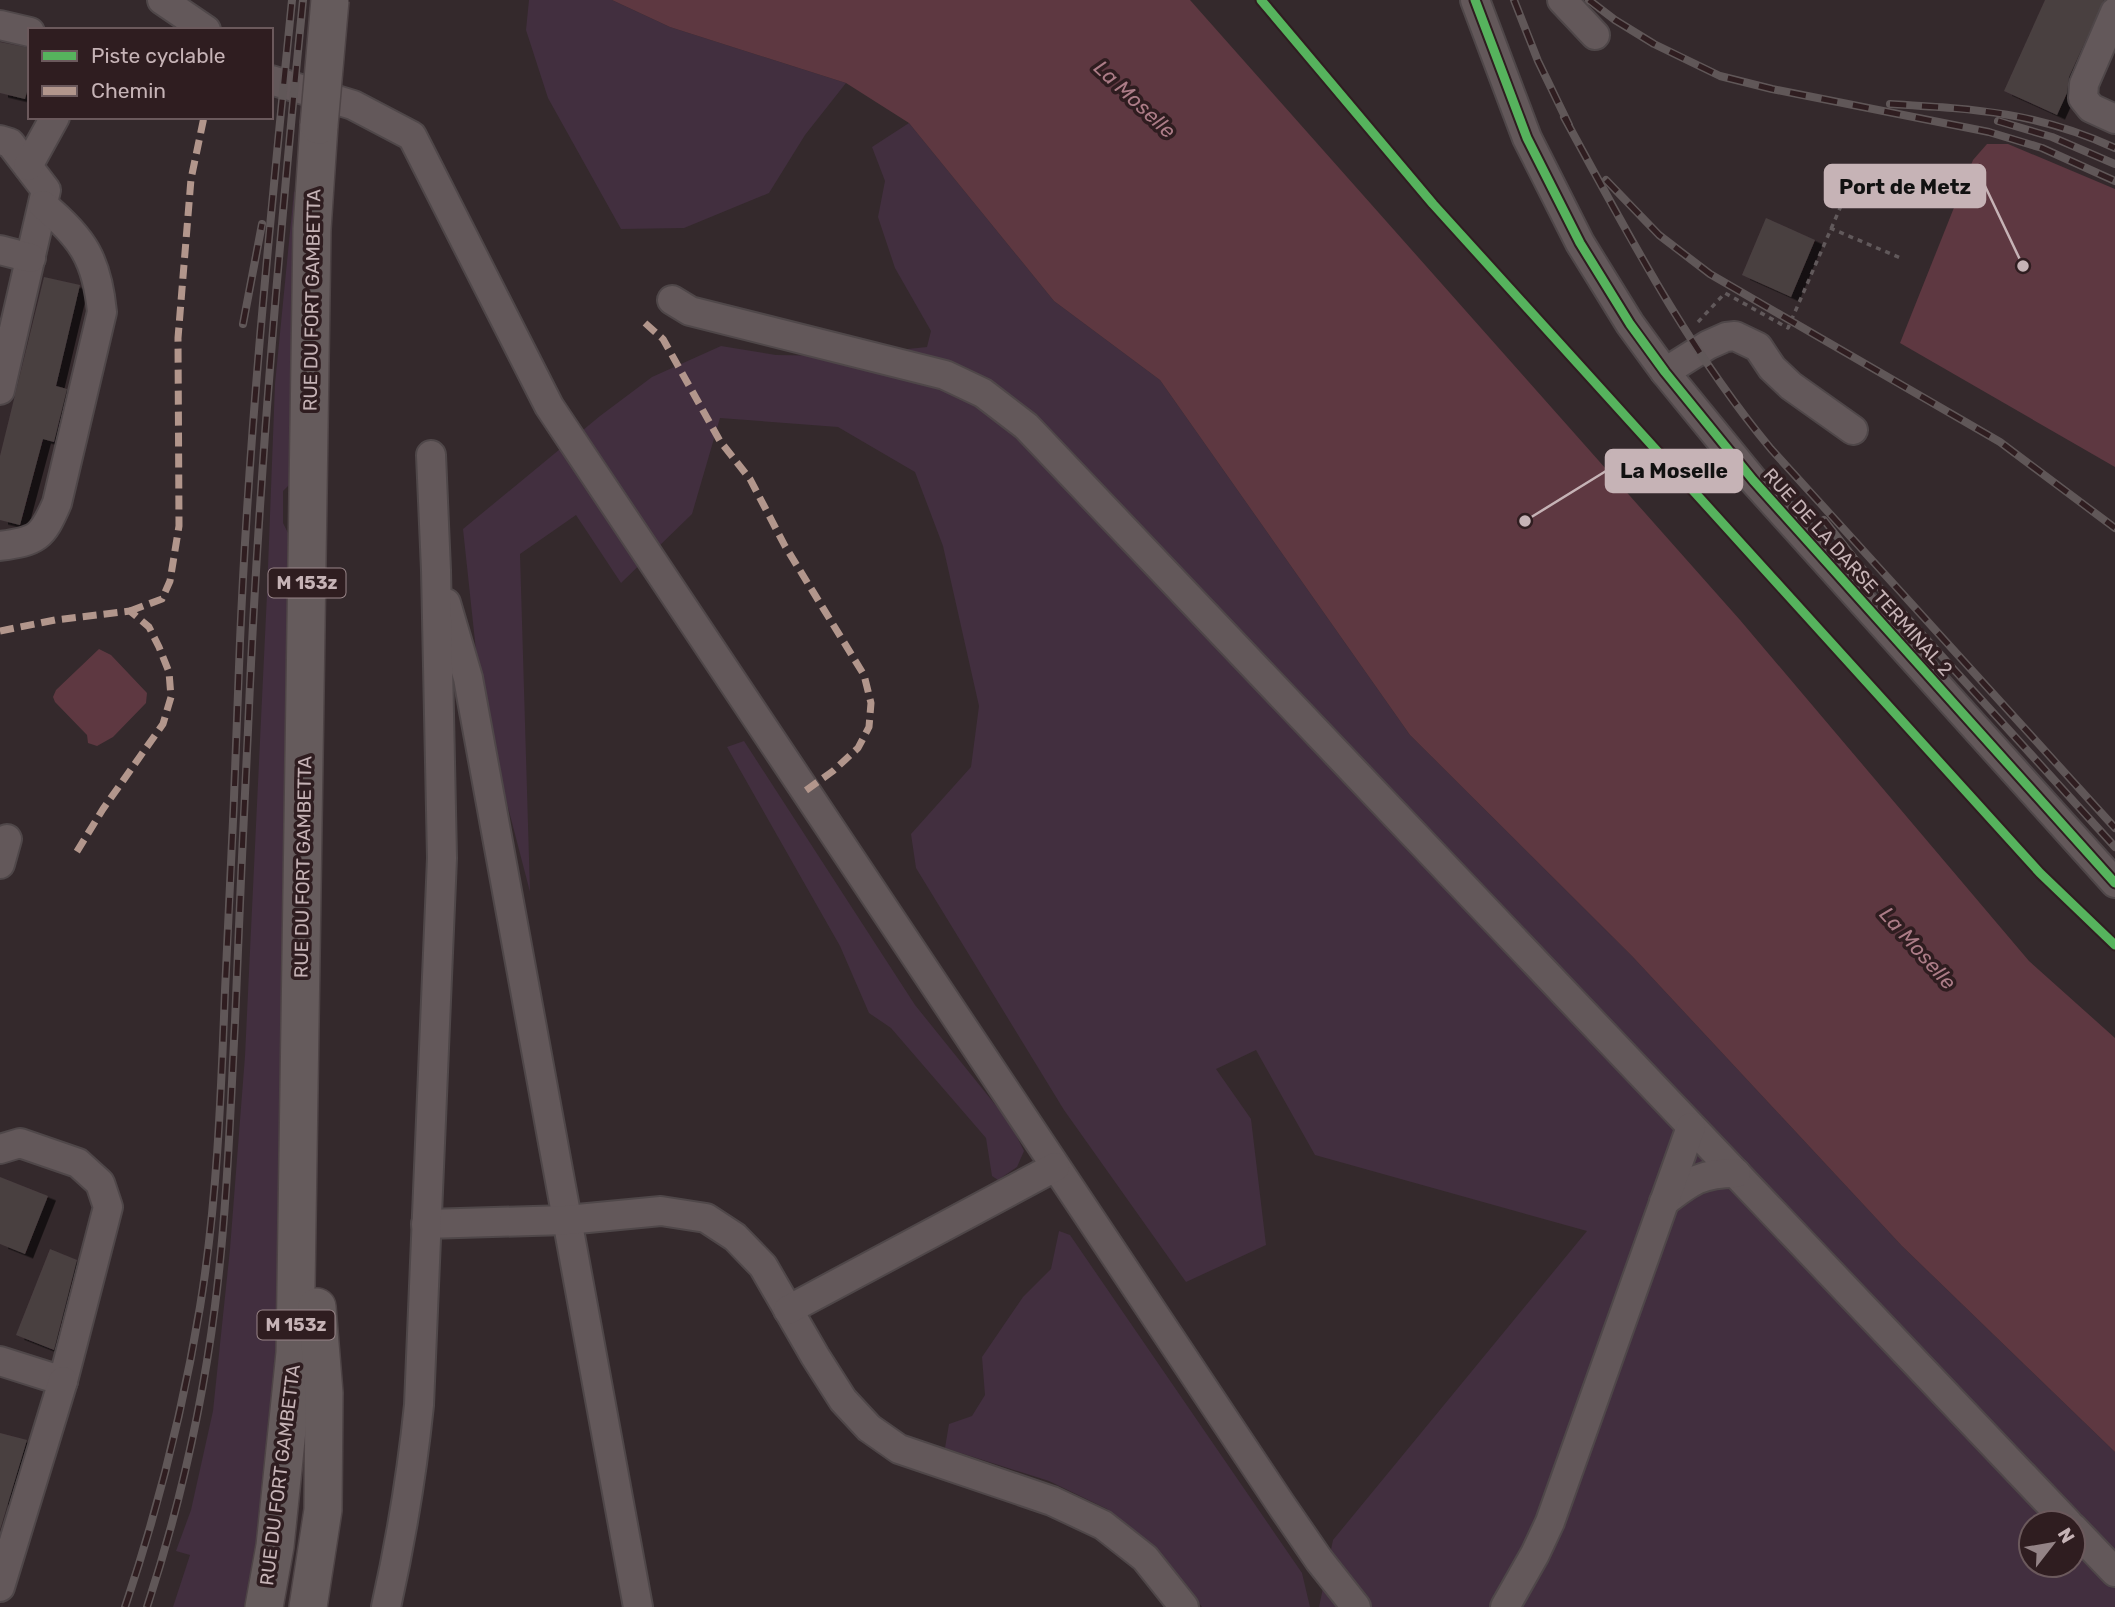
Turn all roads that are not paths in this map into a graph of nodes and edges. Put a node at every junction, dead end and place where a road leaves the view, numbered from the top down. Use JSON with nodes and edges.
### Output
{"nodes":[{"id":1,"x":162,"y":0,"type":"edge"},
{"id":2,"x":330,"y":0,"type":"edge"},
{"id":3,"x":1475,"y":0,"type":"edge"},
{"id":4,"x":1562,"y":0,"type":"edge"},
{"id":5,"x":2115,"y":12,"type":"edge"},
{"id":6,"x":0,"y":25,"type":"edge"},
{"id":7,"x":203,"y":28,"type":"edge"},
{"id":8,"x":28,"y":32,"type":"edge"},
{"id":9,"x":1595,"y":35,"type":"dead end"},
{"id":10,"x":273,"y":81,"type":"edge"},
{"id":11,"x":54,"y":119,"type":"edge"},
{"id":12,"x":2115,"y":119,"type":"edge"},
{"id":13,"x":0,"y":140,"type":"edge"},
{"id":14,"x":28,"y":166,"type":"junction"},
{"id":15,"x":43,"y":205,"type":"junction"},
{"id":16,"x":0,"y":250,"type":"edge"},
{"id":17,"x":31,"y":258,"type":"junction"},
{"id":18,"x":672,"y":300,"type":"dead end"},
{"id":19,"x":1665,"y":372,"type":"junction"},
{"id":20,"x":0,"y":390,"type":"edge"},
{"id":21,"x":1853,"y":430,"type":"dead end"},
{"id":22,"x":430,"y":455,"type":"dead end"},
{"id":23,"x":0,"y":546,"type":"edge"},
{"id":24,"x":436,"y":570,"type":"junction"},
{"id":25,"x":2115,"y":883,"type":"edge"},
{"id":26,"x":300,"y":1041,"type":"junction"},
{"id":27,"x":1691,"y":1127,"type":"junction"},
{"id":28,"x":0,"y":1149,"type":"edge"},
{"id":29,"x":1055,"y":1167,"type":"junction"},
{"id":30,"x":1736,"y":1173,"type":"junction"},
{"id":31,"x":1664,"y":1202,"type":"junction"},
{"id":32,"x":567,"y":1220,"type":"junction"},
{"id":33,"x":426,"y":1224,"type":"junction"},
{"id":34,"x":788,"y":1310,"type":"junction"},
{"id":35,"x":0,"y":1361,"type":"edge"},
{"id":36,"x":63,"y":1381,"type":"junction"},
{"id":37,"x":2055,"y":1509,"type":"edge"},
{"id":38,"x":2087,"y":1543,"type":"edge"},
{"id":39,"x":2115,"y":1572,"type":"edge"},
{"id":40,"x":0,"y":1587,"type":"edge"},
{"id":41,"x":264,"y":1607,"type":"edge"},
{"id":42,"x":308,"y":1607,"type":"edge"},
{"id":43,"x":386,"y":1607,"type":"edge"},
{"id":44,"x":638,"y":1607,"type":"edge"},
{"id":45,"x":1184,"y":1607,"type":"edge"},
{"id":46,"x":1356,"y":1607,"type":"edge"},
{"id":47,"x":1504,"y":1607,"type":"edge"}],
"edges":[{"from":1,"to":7,"type":"street"},
{"from":2,"to":26,"type":"main road","name":"RUE DU FORT GAMBETTA","number":"M 153z","bridge":true},
{"from":3,"to":19,"type":"street","name":"RUE DE LA DARSE TERMINAL 2"},
{"from":4,"to":9,"type":"street"},
{"from":5,"to":12,"type":"street"},
{"from":6,"to":8,"type":"street"},
{"from":10,"to":29,"type":"street"},
{"from":11,"to":14,"type":"street"},
{"from":13,"to":14,"type":"street"},
{"from":14,"to":15,"type":"street"},
{"from":15,"to":17,"type":"street"},
{"from":15,"to":23,"type":"street"},
{"from":16,"to":17,"type":"street"},
{"from":17,"to":20,"type":"street"},
{"from":18,"to":27,"type":"street"},
{"from":19,"to":21,"type":"street"},
{"from":19,"to":25,"type":"street","name":"RUE DE LA DARSE TERMINAL 2"},
{"from":22,"to":24,"type":"street"},
{"from":24,"to":32,"type":"street"},
{"from":24,"to":33,"type":"street"},
{"from":26,"to":41,"type":"main road","name":"RUE DU FORT GAMBETTA","number":"M 153z"},
{"from":26,"to":42,"type":"main road"},
{"from":27,"to":30,"type":"street"},
{"from":27,"to":31,"type":"street"},
{"from":28,"to":36,"type":"street"},
{"from":29,"to":34,"type":"street"},
{"from":29,"to":46,"type":"street"},
{"from":30,"to":31,"type":"street"},
{"from":30,"to":37,"type":"street"},
{"from":31,"to":47,"type":"street"},
{"from":32,"to":33,"type":"street"},
{"from":32,"to":34,"type":"street"},
{"from":32,"to":44,"type":"street"},
{"from":33,"to":43,"type":"street"},
{"from":34,"to":45,"type":"street"},
{"from":35,"to":36,"type":"street"},
{"from":36,"to":40,"type":"street"},
{"from":38,"to":39,"type":"street"}]}
